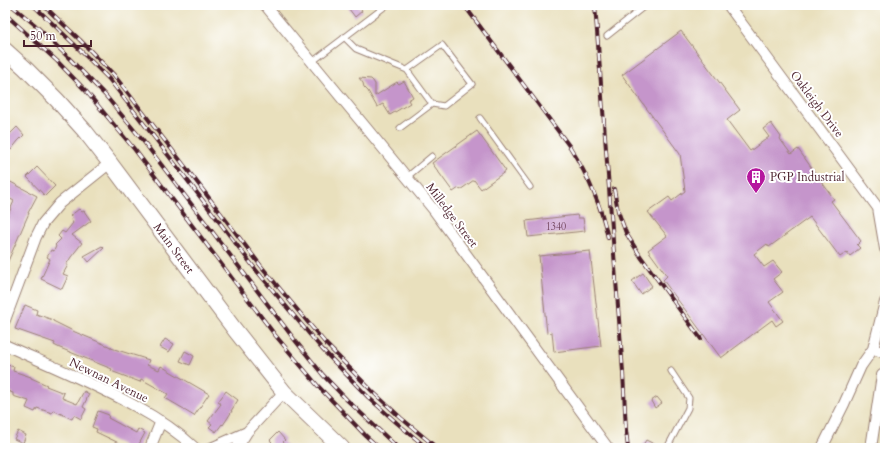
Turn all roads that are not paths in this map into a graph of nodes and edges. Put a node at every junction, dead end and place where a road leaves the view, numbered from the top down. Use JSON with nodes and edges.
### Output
{"nodes":[{"id":1,"x":265,"y":5,"type":"edge"},
{"id":2,"x":387,"y":5,"type":"edge"},
{"id":3,"x":646,"y":5,"type":"edge"},
{"id":4,"x":728,"y":5,"type":"edge"},
{"id":5,"x":607,"y":36,"type":"dead end"},
{"id":6,"x":344,"y":37,"type":"junction"},
{"id":7,"x":5,"y":50,"type":"edge"},
{"id":8,"x":312,"y":62,"type":"junction"},
{"id":9,"x":407,"y":70,"type":"junction"},
{"id":10,"x":432,"y":104,"type":"junction"},
{"id":11,"x":480,"y":118,"type":"dead end"},
{"id":12,"x":400,"y":128,"type":"dead end"},
{"id":13,"x":432,"y":156,"type":"dead end"},
{"id":14,"x":110,"y":163,"type":"junction"},
{"id":15,"x":407,"y":177,"type":"junction"},
{"id":16,"x":530,"y":187,"type":"dead end"},
{"id":17,"x":883,"y":220,"type":"edge"},
{"id":18,"x":885,"y":249,"type":"edge"},
{"id":19,"x":885,"y":302,"type":"edge"},
{"id":20,"x":5,"y":320,"type":"edge"},
{"id":21,"x":5,"y":345,"type":"edge"},
{"id":22,"x":873,"y":349,"type":"junction"},
{"id":23,"x":885,"y":353,"type":"edge"},
{"id":24,"x":671,"y":371,"type":"dead end"},
{"id":25,"x":882,"y":375,"type":"dead end"},
{"id":26,"x":284,"y":392,"type":"junction"},
{"id":27,"x":161,"y":421,"type":"junction"},
{"id":28,"x":247,"y":432,"type":"junction"},
{"id":29,"x":150,"y":448,"type":"edge"},
{"id":30,"x":195,"y":448,"type":"edge"},
{"id":31,"x":211,"y":448,"type":"edge"},
{"id":32,"x":237,"y":448,"type":"edge"},
{"id":33,"x":342,"y":448,"type":"edge"},
{"id":34,"x":608,"y":448,"type":"edge"},
{"id":35,"x":667,"y":448,"type":"edge"},
{"id":36,"x":822,"y":448,"type":"edge"},
{"id":37,"x":871,"y":448,"type":"edge"}],
"edges":[{"from":1,"to":8,"type":"street","name":"Milledge Street"},
{"from":2,"to":6,"type":"lane"},
{"from":3,"to":5,"type":"lane"},
{"from":4,"to":17,"type":"street","name":"Oakleigh Drive"},
{"from":6,"to":8,"type":"lane"},
{"from":6,"to":9,"type":"lane"},
{"from":7,"to":14,"type":"main road","name":"Main Street"},
{"from":8,"to":15,"type":"street","name":"Milledge Street"},
{"from":9,"to":10,"type":"lane"},
{"from":9,"to":10,"type":"lane"},
{"from":10,"to":12,"type":"lane"},
{"from":11,"to":16,"type":"lane"},
{"from":13,"to":15,"type":"lane"},
{"from":14,"to":20,"type":"street"},
{"from":14,"to":26,"type":"main road","name":"Main Street"},
{"from":15,"to":34,"type":"street","name":"Milledge Street"},
{"from":17,"to":18,"type":"street","name":"Oakleigh Drive"},
{"from":19,"to":22,"type":"street"},
{"from":21,"to":27,"type":"street","name":"Newnan Avenue"},
{"from":22,"to":23,"type":"street"},
{"from":22,"to":36,"type":"street"},
{"from":24,"to":35,"type":"lane"},
{"from":25,"to":37,"type":"street"},
{"from":26,"to":28,"type":"street"},
{"from":26,"to":33,"type":"main road","name":"Main Street"},
{"from":27,"to":29,"type":"street"},
{"from":27,"to":30,"type":"street","name":"Newnan Avenue"},
{"from":28,"to":31,"type":"street"},
{"from":28,"to":32,"type":"street"}]}
